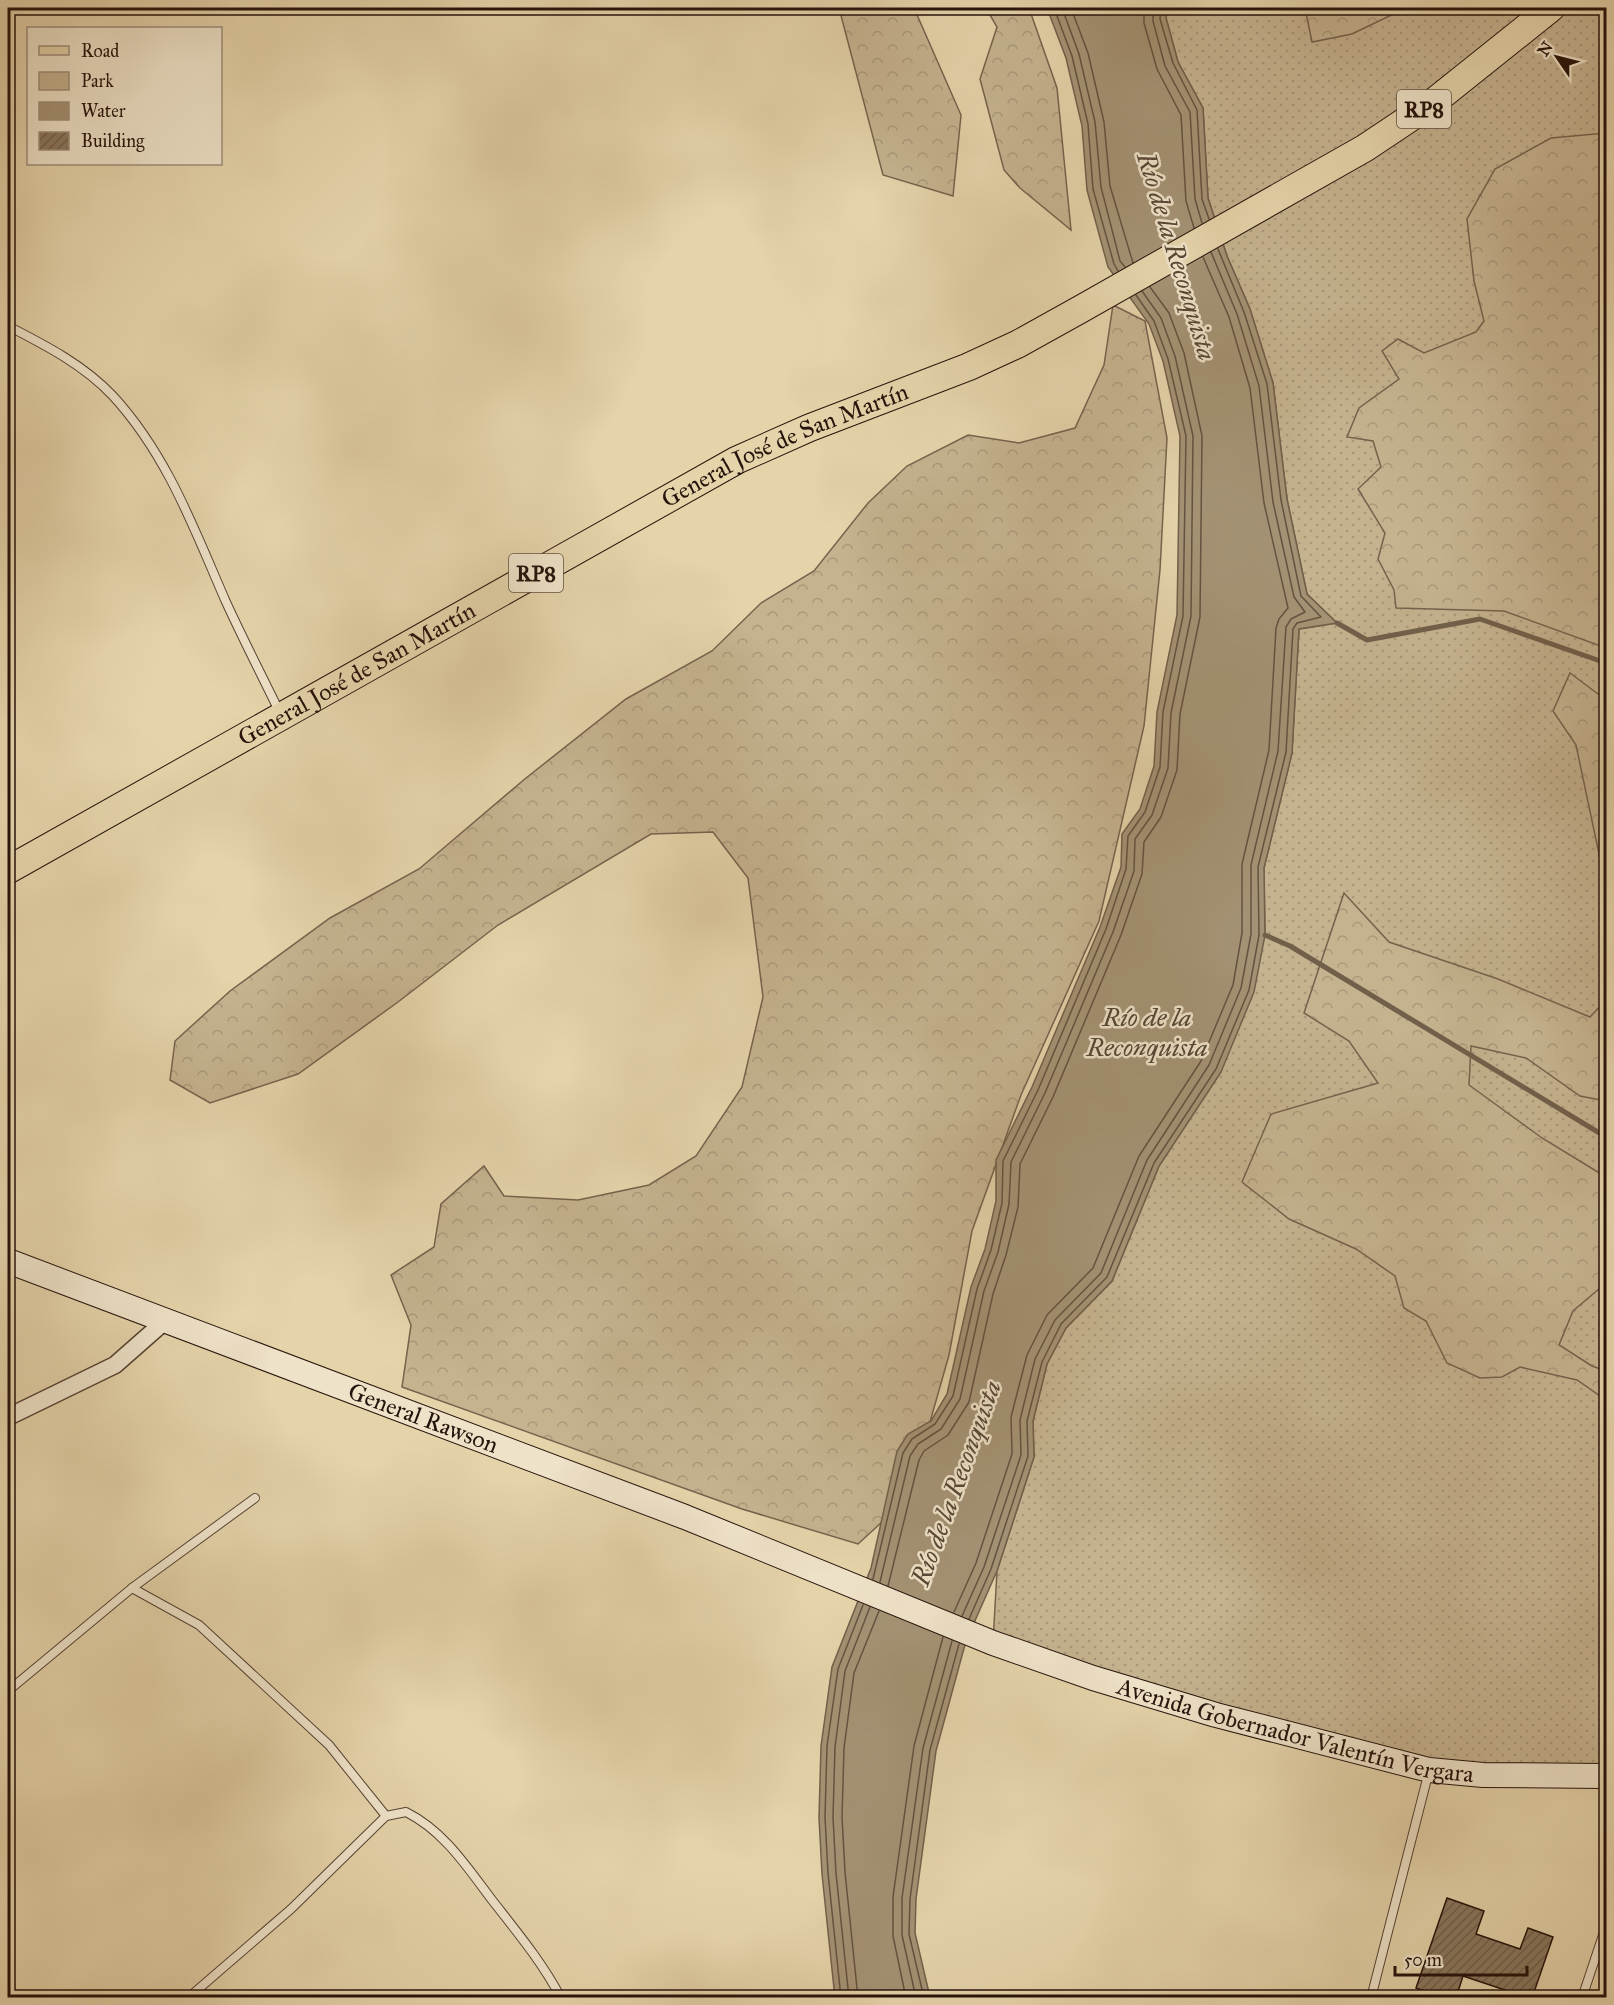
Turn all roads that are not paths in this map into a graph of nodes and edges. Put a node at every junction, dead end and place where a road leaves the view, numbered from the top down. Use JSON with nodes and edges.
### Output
{"nodes":[{"id":1,"x":1551,"y":8,"type":"edge"},
{"id":2,"x":8,"y":326,"type":"edge"},
{"id":3,"x":281,"y":716,"type":"junction"},
{"id":4,"x":8,"y":870,"type":"edge"},
{"id":5,"x":8,"y":1261,"type":"edge"},
{"id":6,"x":165,"y":1321,"type":"junction"},
{"id":7,"x":8,"y":1417,"type":"edge"},
{"id":8,"x":255,"y":1498,"type":"dead end"},
{"id":9,"x":132,"y":1588,"type":"junction"},
{"id":10,"x":993,"y":1643,"type":"joint"},
{"id":11,"x":8,"y":1691,"type":"edge"},
{"id":12,"x":1429,"y":1770,"type":"junction"},
{"id":13,"x":1606,"y":1776,"type":"edge"},
{"id":14,"x":386,"y":1816,"type":"junction"},
{"id":15,"x":1606,"y":1926,"type":"edge"},
{"id":16,"x":188,"y":1998,"type":"edge"},
{"id":17,"x":561,"y":1998,"type":"edge"},
{"id":18,"x":1371,"y":1998,"type":"edge"},
{"id":19,"x":1582,"y":1998,"type":"edge"}],
"edges":[{"from":1,"to":3,"type":"main road","name":"General José de San Martín","number":"RP8"},
{"from":2,"to":3,"type":"lane"},
{"from":3,"to":4,"type":"main road","name":"General José de San Martín","number":"RP8"},
{"from":5,"to":6,"type":"street","name":"General Rawson"},
{"from":6,"to":7,"type":"street"},
{"from":6,"to":10,"type":"street","name":"General Rawson"},
{"from":8,"to":9,"type":"lane"},
{"from":9,"to":11,"type":"lane"},
{"from":9,"to":14,"type":"lane"},
{"from":10,"to":12,"type":"street","name":"Avenida Gobernador Valentín Vergara"},
{"from":12,"to":13,"type":"street","name":"Avenida Gobernador Valentín Vergara"},
{"from":12,"to":18,"type":"lane"},
{"from":14,"to":16,"type":"lane"},
{"from":14,"to":17,"type":"lane"},
{"from":15,"to":19,"type":"lane"}]}
